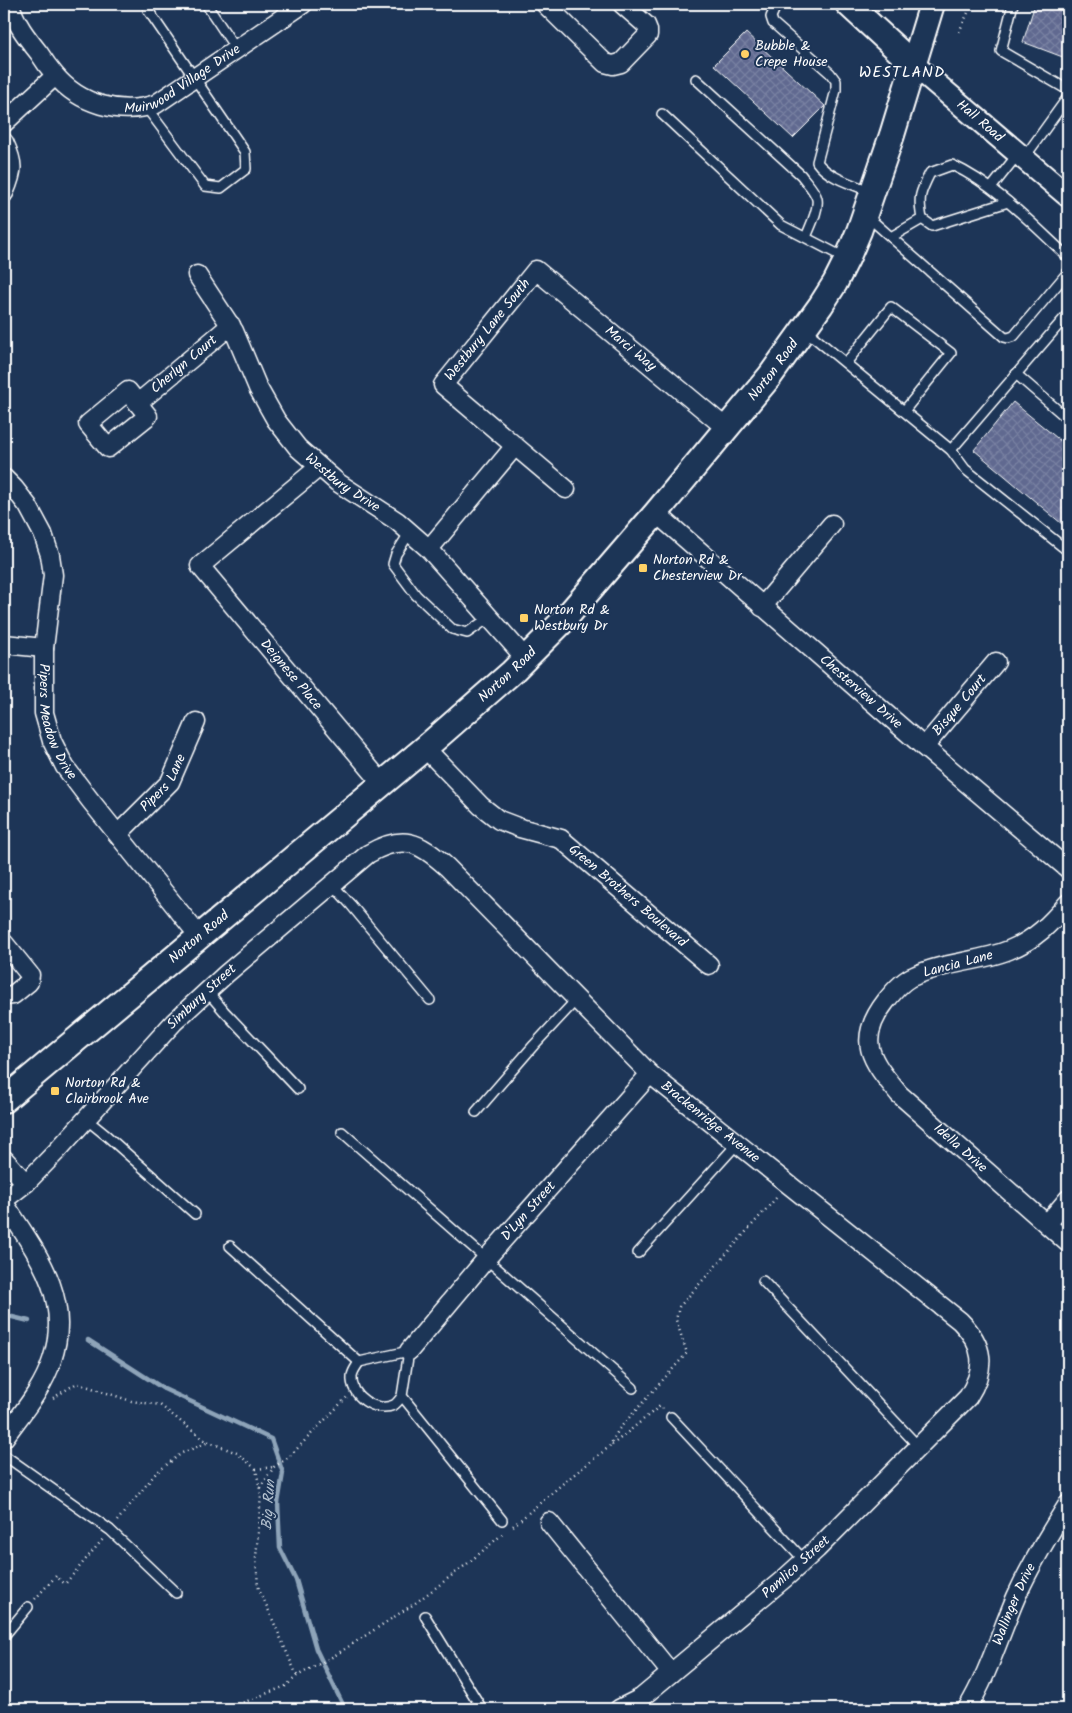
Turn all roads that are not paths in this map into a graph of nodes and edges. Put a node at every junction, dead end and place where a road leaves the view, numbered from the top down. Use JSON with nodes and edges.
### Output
{"nodes":[{"id":1,"x":10,"y":4,"type":"edge"},
{"id":2,"x":148,"y":4,"type":"edge"},
{"id":3,"x":206,"y":4,"type":"edge"},
{"id":4,"x":303,"y":4,"type":"edge"},
{"id":5,"x":544,"y":4,"type":"edge"},
{"id":6,"x":622,"y":4,"type":"edge"},
{"id":7,"x":779,"y":4,"type":"edge"},
{"id":8,"x":848,"y":4,"type":"edge"},
{"id":9,"x":932,"y":4,"type":"edge"},
{"id":10,"x":1013,"y":4,"type":"edge"},
{"id":11,"x":236,"y":49,"type":"junction"},
{"id":12,"x":914,"y":64,"type":"junction"},
{"id":13,"x":55,"y":76,"type":"junction"},
{"id":14,"x":195,"y":77,"type":"junction"},
{"id":15,"x":696,"y":79,"type":"dead end"},
{"id":16,"x":1068,"y":90,"type":"edge"},
{"id":17,"x":1068,"y":97,"type":"edge"},
{"id":18,"x":146,"y":107,"type":"junction"},
{"id":19,"x":662,"y":114,"type":"dead end"},
{"id":20,"x":4,"y":123,"type":"edge"},
{"id":21,"x":4,"y":142,"type":"edge"},
{"id":22,"x":1021,"y":156,"type":"junction"},
{"id":23,"x":992,"y":187,"type":"junction"},
{"id":24,"x":4,"y":193,"type":"edge"},
{"id":25,"x":1068,"y":196,"type":"edge"},
{"id":26,"x":1008,"y":202,"type":"junction"},
{"id":27,"x":869,"y":203,"type":"junction"},
{"id":28,"x":922,"y":219,"type":"junction"},
{"id":29,"x":806,"y":237,"type":"junction"},
{"id":30,"x":891,"y":237,"type":"junction"},
{"id":31,"x":1068,"y":257,"type":"edge"},
{"id":32,"x":847,"y":259,"type":"junction"},
{"id":33,"x":536,"y":270,"type":"joint"},
{"id":34,"x":1068,"y":272,"type":"edge"},
{"id":35,"x":197,"y":276,"type":"dead end"},
{"id":36,"x":1068,"y":314,"type":"edge"},
{"id":37,"x":231,"y":325,"type":"junction"},
{"id":38,"x":804,"y":329,"type":"junction"},
{"id":39,"x":846,"y":364,"type":"junction"},
{"id":40,"x":1016,"y":374,"type":"junction"},
{"id":41,"x":138,"y":403,"type":"dead end"},
{"id":42,"x":904,"y":411,"type":"junction"},
{"id":43,"x":1068,"y":418,"type":"edge"},
{"id":44,"x":726,"y":428,"type":"junction"},
{"id":45,"x":515,"y":446,"type":"junction"},
{"id":46,"x":951,"y":450,"type":"junction"},
{"id":47,"x":318,"y":468,"type":"junction"},
{"id":48,"x":4,"y":478,"type":"edge"},
{"id":49,"x":566,"y":489,"type":"dead end"},
{"id":50,"x":656,"y":513,"type":"junction"},
{"id":51,"x":832,"y":524,"type":"dead end"},
{"id":52,"x":410,"y":532,"type":"junction"},
{"id":53,"x":430,"y":549,"type":"junction"},
{"id":54,"x":1068,"y":551,"type":"edge"},
{"id":55,"x":762,"y":607,"type":"junction"},
{"id":56,"x":490,"y":617,"type":"junction"},
{"id":57,"x":4,"y":644,"type":"edge"},
{"id":58,"x":44,"y":648,"type":"junction"},
{"id":59,"x":526,"y":659,"type":"junction"},
{"id":60,"x":996,"y":662,"type":"dead end"},
{"id":61,"x":196,"y":722,"type":"dead end"},
{"id":62,"x":924,"y":747,"type":"junction"},
{"id":63,"x":425,"y":748,"type":"junction"},
{"id":64,"x":382,"y":783,"type":"junction"},
{"id":65,"x":118,"y":834,"type":"junction"},
{"id":66,"x":403,"y":842,"type":"joint"},
{"id":67,"x":1068,"y":869,"type":"edge"},
{"id":68,"x":332,"y":884,"type":"junction"},
{"id":69,"x":1068,"y":903,"type":"edge"},
{"id":70,"x":199,"y":936,"type":"junction"},
{"id":71,"x":4,"y":943,"type":"edge"},
{"id":72,"x":709,"y":965,"type":"dead end"},
{"id":73,"x":208,"y":991,"type":"junction"},
{"id":74,"x":4,"y":996,"type":"edge"},
{"id":75,"x":577,"y":999,"type":"junction"},
{"id":76,"x":430,"y":1000,"type":"dead end"},
{"id":77,"x":868,"y":1042,"type":"joint"},
{"id":78,"x":650,"y":1074,"type":"junction"},
{"id":79,"x":298,"y":1089,"type":"dead end"},
{"id":80,"x":4,"y":1100,"type":"edge"},
{"id":81,"x":476,"y":1112,"type":"dead end"},
{"id":82,"x":86,"y":1119,"type":"junction"},
{"id":83,"x":342,"y":1132,"type":"dead end"},
{"id":84,"x":737,"y":1144,"type":"junction"},
{"id":85,"x":4,"y":1159,"type":"edge"},
{"id":86,"x":26,"y":1183,"type":"junction"},
{"id":87,"x":1068,"y":1199,"type":"edge"},
{"id":88,"x":4,"y":1202,"type":"edge"},
{"id":89,"x":195,"y":1214,"type":"dead end"},
{"id":90,"x":1047,"y":1224,"type":"junction"},
{"id":91,"x":1068,"y":1243,"type":"edge"},
{"id":92,"x":230,"y":1246,"type":"dead end"},
{"id":93,"x":638,"y":1253,"type":"dead end"},
{"id":94,"x":486,"y":1260,"type":"junction"},
{"id":95,"x":763,"y":1282,"type":"dead end"},
{"id":96,"x":409,"y":1351,"type":"junction"},
{"id":97,"x":359,"y":1362,"type":"junction"},
{"id":98,"x":633,"y":1388,"type":"dead end"},
{"id":99,"x":402,"y":1396,"type":"junction"},
{"id":100,"x":958,"y":1407,"type":"joint"},
{"id":101,"x":671,"y":1418,"type":"dead end"},
{"id":102,"x":4,"y":1438,"type":"edge"},
{"id":103,"x":919,"y":1447,"type":"junction"},
{"id":104,"x":4,"y":1455,"type":"edge"},
{"id":105,"x":1068,"y":1504,"type":"edge"},
{"id":106,"x":502,"y":1520,"type":"dead end"},
{"id":107,"x":549,"y":1522,"type":"dead end"},
{"id":108,"x":804,"y":1560,"type":"junction"},
{"id":109,"x":176,"y":1593,"type":"dead end"},
{"id":110,"x":28,"y":1607,"type":"road end"},
{"id":111,"x":425,"y":1616,"type":"dead end"},
{"id":112,"x":4,"y":1636,"type":"edge"},
{"id":113,"x":672,"y":1673,"type":"junction"},
{"id":114,"x":482,"y":1709,"type":"edge"},
{"id":115,"x":620,"y":1709,"type":"edge"},
{"id":116,"x":967,"y":1709,"type":"edge"}],
"edges":[{"from":1,"to":13,"type":"street","name":"Muirwood Village Drive"},
{"from":2,"to":14,"type":"lane"},
{"from":3,"to":11,"type":"lane"},
{"from":4,"to":11,"type":"street","name":"Muirwood Village Drive"},
{"from":5,"to":6,"type":"street"},
{"from":7,"to":27,"type":"lane"},
{"from":8,"to":12,"type":"main road","name":"Hall Road"},
{"from":9,"to":12,"type":"main road","name":"Norton Road"},
{"from":10,"to":16,"type":"lane"},
{"from":11,"to":14,"type":"street","name":"Muirwood Village Drive"},
{"from":12,"to":22,"type":"street","name":"Hall Road"},
{"from":12,"to":27,"type":"main road","name":"Norton Road"},
{"from":13,"to":18,"type":"street","name":"Muirwood Village Drive"},
{"from":13,"to":20,"type":"street"},
{"from":14,"to":18,"type":"street","name":"Muirwood Village Drive"},
{"from":14,"to":18,"type":"lane"},
{"from":15,"to":29,"type":"lane"},
{"from":17,"to":22,"type":"lane"},
{"from":19,"to":29,"type":"lane"},
{"from":21,"to":24,"type":"street"},
{"from":22,"to":23,"type":"lane"},
{"from":22,"to":25,"type":"street","name":"Hall Road"},
{"from":23,"to":26,"type":"lane"},
{"from":23,"to":28,"type":"lane"},
{"from":26,"to":28,"type":"lane"},
{"from":26,"to":31,"type":"lane"},
{"from":27,"to":30,"type":"lane"},
{"from":27,"to":32,"type":"main road","name":"Norton Road"},
{"from":28,"to":30,"type":"lane"},
{"from":29,"to":32,"type":"lane"},
{"from":30,"to":34,"type":"lane"},
{"from":32,"to":38,"type":"main road","name":"Norton Road"},
{"from":33,"to":44,"type":"street","name":"Marci Way"},
{"from":33,"to":45,"type":"street","name":"Westbury Lane South"},
{"from":35,"to":37,"type":"street","name":"Westbury Drive"},
{"from":36,"to":40,"type":"lane"},
{"from":37,"to":41,"type":"street","name":"Cherlyn Court"},
{"from":37,"to":47,"type":"street","name":"Westbury Drive"},
{"from":38,"to":39,"type":"lane"},
{"from":38,"to":44,"type":"main road","name":"Norton Road"},
{"from":39,"to":42,"type":"lane"},
{"from":39,"to":42,"type":"lane"},
{"from":40,"to":43,"type":"lane"},
{"from":40,"to":46,"type":"lane"},
{"from":42,"to":46,"type":"lane"},
{"from":44,"to":50,"type":"main road","name":"Norton Road"},
{"from":45,"to":49,"type":"street","name":"Westbury Lane South"},
{"from":45,"to":53,"type":"street"},
{"from":46,"to":54,"type":"lane"},
{"from":47,"to":52,"type":"street","name":"Westbury Drive"},
{"from":47,"to":64,"type":"street","name":"Deignese Place"},
{"from":48,"to":58,"type":"street","name":"Pipers Meadow Drive"},
{"from":50,"to":55,"type":"street","name":"Chesterview Drive"},
{"from":50,"to":59,"type":"main road","name":"Norton Road"},
{"from":51,"to":55,"type":"street"},
{"from":52,"to":53,"type":"street","name":"Westbury Drive"},
{"from":52,"to":56,"type":"lane"},
{"from":53,"to":56,"type":"street","name":"Westbury Drive"},
{"from":55,"to":62,"type":"street","name":"Chesterview Drive"},
{"from":56,"to":59,"type":"street","name":"Westbury Drive"},
{"from":57,"to":58,"type":"street"},
{"from":58,"to":65,"type":"street","name":"Pipers Meadow Drive"},
{"from":59,"to":63,"type":"main road","name":"Norton Road"},
{"from":60,"to":62,"type":"street","name":"Bisque Court"},
{"from":61,"to":65,"type":"street","name":"Pipers Lane"},
{"from":62,"to":67,"type":"street","name":"Chesterview Drive"},
{"from":63,"to":64,"type":"main road","name":"Norton Road"},
{"from":63,"to":72,"type":"street","name":"Green Brothers Boulevard"},
{"from":64,"to":70,"type":"main road","name":"Norton Road"},
{"from":65,"to":70,"type":"street","name":"Pipers Meadow Drive"},
{"from":66,"to":68,"type":"street","name":"Simbury Street"},
{"from":66,"to":75,"type":"street","name":"Brackenridge Avenue"},
{"from":68,"to":73,"type":"street","name":"Simbury Street"},
{"from":68,"to":76,"type":"lane"},
{"from":69,"to":77,"type":"street","name":"Lancia Lane"},
{"from":70,"to":80,"type":"main road","name":"Norton Road"},
{"from":71,"to":74,"type":"street"},
{"from":73,"to":79,"type":"lane"},
{"from":73,"to":82,"type":"street","name":"Simbury Street"},
{"from":75,"to":78,"type":"street","name":"Brackenridge Avenue"},
{"from":75,"to":81,"type":"lane"},
{"from":77,"to":90,"type":"street","name":"Idella Drive"},
{"from":78,"to":84,"type":"street","name":"Brackenridge Avenue"},
{"from":78,"to":94,"type":"street","name":"D'Lyn Street"},
{"from":82,"to":86,"type":"street","name":"Simbury Street"},
{"from":82,"to":89,"type":"lane"},
{"from":83,"to":94,"type":"lane"},
{"from":84,"to":93,"type":"lane"},
{"from":84,"to":100,"type":"street","name":"Brackenridge Avenue"},
{"from":85,"to":86,"type":"street"},
{"from":86,"to":88,"type":"street","name":"Simbury Street"},
{"from":87,"to":90,"type":"street"},
{"from":88,"to":102,"type":"street"},
{"from":90,"to":91,"type":"street","name":"Idella Drive"},
{"from":92,"to":97,"type":"lane"},
{"from":94,"to":96,"type":"street","name":"D'Lyn Street"},
{"from":94,"to":98,"type":"lane"},
{"from":95,"to":103,"type":"lane"},
{"from":96,"to":97,"type":"lane"},
{"from":96,"to":99,"type":"lane"},
{"from":97,"to":99,"type":"lane"},
{"from":99,"to":106,"type":"lane"},
{"from":100,"to":103,"type":"street","name":"Pamlico Street"},
{"from":101,"to":108,"type":"lane"},
{"from":103,"to":108,"type":"street","name":"Pamlico Street"},
{"from":104,"to":109,"type":"lane"},
{"from":105,"to":116,"type":"street","name":"Wallinger Drive"},
{"from":107,"to":113,"type":"street"},
{"from":108,"to":113,"type":"street","name":"Pamlico Street"},
{"from":110,"to":112,"type":"lane"},
{"from":111,"to":114,"type":"lane"},
{"from":113,"to":115,"type":"street","name":"Pamlico Street"}]}
